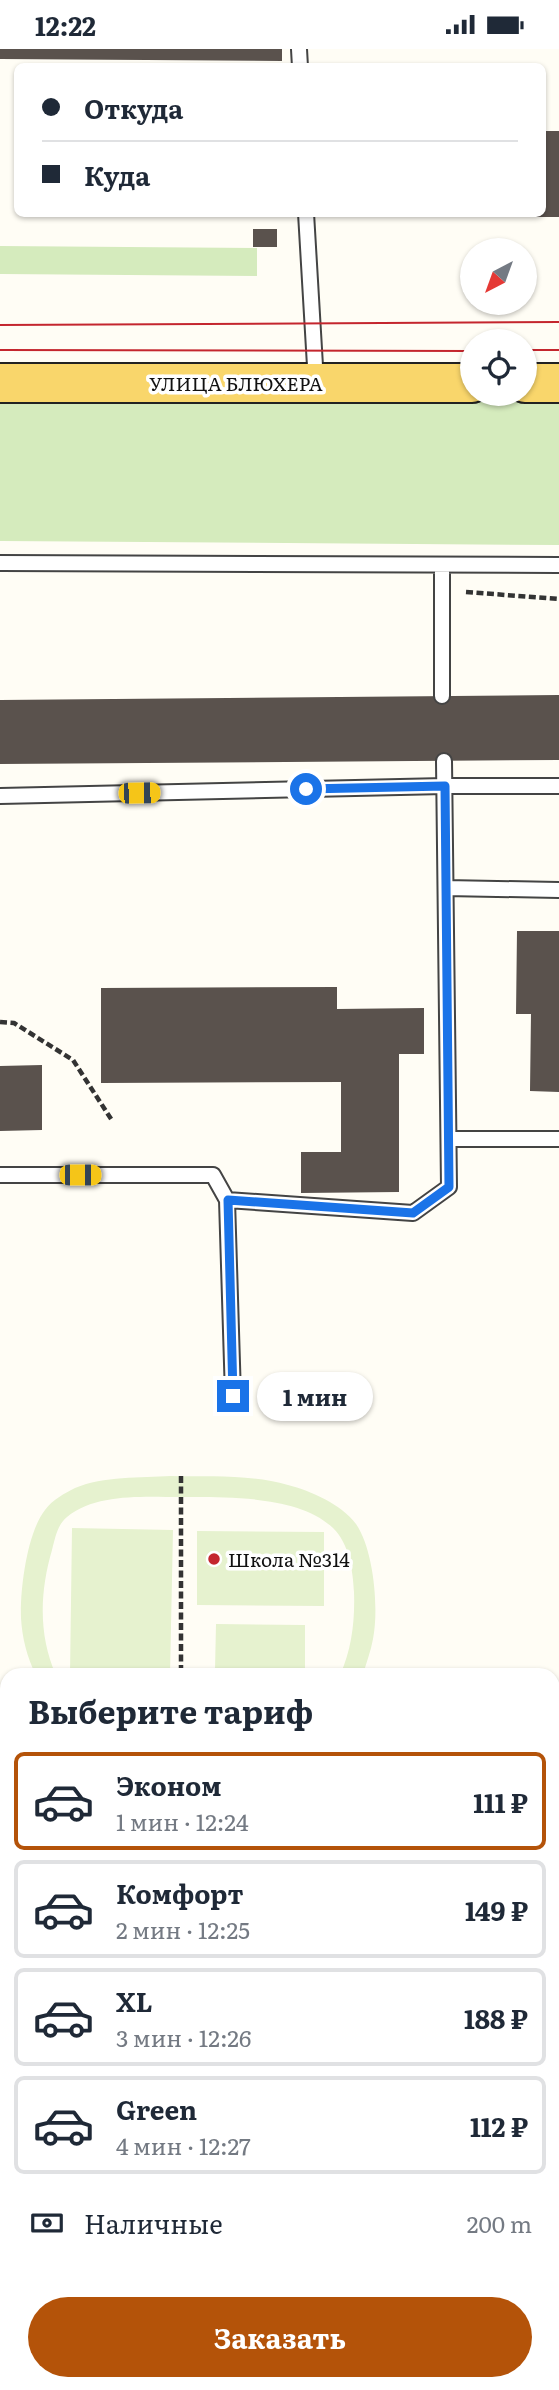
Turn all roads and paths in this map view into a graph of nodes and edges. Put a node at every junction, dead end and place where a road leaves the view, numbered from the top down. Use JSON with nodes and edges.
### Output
{"nodes":[{"id":1,"x":306,"y":217,"type":"edge"},
{"id":2,"x":0,"y":383,"type":"edge"},
{"id":3,"x":316,"y":383,"type":"junction"},
{"id":4,"x":460,"y":383,"type":"edge"},
{"id":5,"x":537,"y":383,"type":"edge"},
{"id":6,"x":559,"y":383,"type":"edge"},
{"id":7,"x":0,"y":563,"type":"edge"},
{"id":8,"x":442,"y":565,"type":"junction"},
{"id":9,"x":559,"y":565,"type":"edge"},
{"id":10,"x":442,"y":696,"type":"dead end"},
{"id":11,"x":444,"y":761,"type":"dead end"},
{"id":12,"x":445,"y":786,"type":"junction"},
{"id":13,"x":559,"y":786,"type":"edge"},
{"id":14,"x":0,"y":796,"type":"edge"},
{"id":15,"x":446,"y":888,"type":"junction"},
{"id":16,"x":559,"y":890,"type":"edge"},
{"id":17,"x":0,"y":1022,"type":"edge"},
{"id":18,"x":113,"y":1122,"type":"dead end"},
{"id":19,"x":449,"y":1139,"type":"junction"},
{"id":20,"x":559,"y":1139,"type":"edge"},
{"id":21,"x":0,"y":1175,"type":"edge"},
{"id":22,"x":228,"y":1200,"type":"junction"},
{"id":23,"x":233,"y":1396,"type":"dead end"},
{"id":24,"x":181,"y":1476,"type":"dead end"},
{"id":25,"x":181,"y":1668,"type":"edge"}],
"edges":[{"from":1,"to":3,"type":"lane"},
{"from":2,"to":3,"type":"main road","name":"УЛИЦА БЛЮХЕРА"},
{"from":3,"to":4,"type":"main road","name":"УЛИЦА БЛЮХЕРА"},
{"from":5,"to":6,"type":"main road"},
{"from":7,"to":8,"type":"lane"},
{"from":8,"to":9,"type":"lane"},
{"from":8,"to":10,"type":"lane"},
{"from":11,"to":12,"type":"lane"},
{"from":12,"to":13,"type":"lane"},
{"from":12,"to":14,"type":"lane"},
{"from":12,"to":15,"type":"lane"},
{"from":15,"to":16,"type":"lane"},
{"from":15,"to":19,"type":"lane"},
{"from":17,"to":18,"type":"path"},
{"from":19,"to":20,"type":"lane"},
{"from":19,"to":22,"type":"lane"},
{"from":21,"to":22,"type":"lane"},
{"from":22,"to":23,"type":"lane"},
{"from":24,"to":25,"type":"path"}]}
